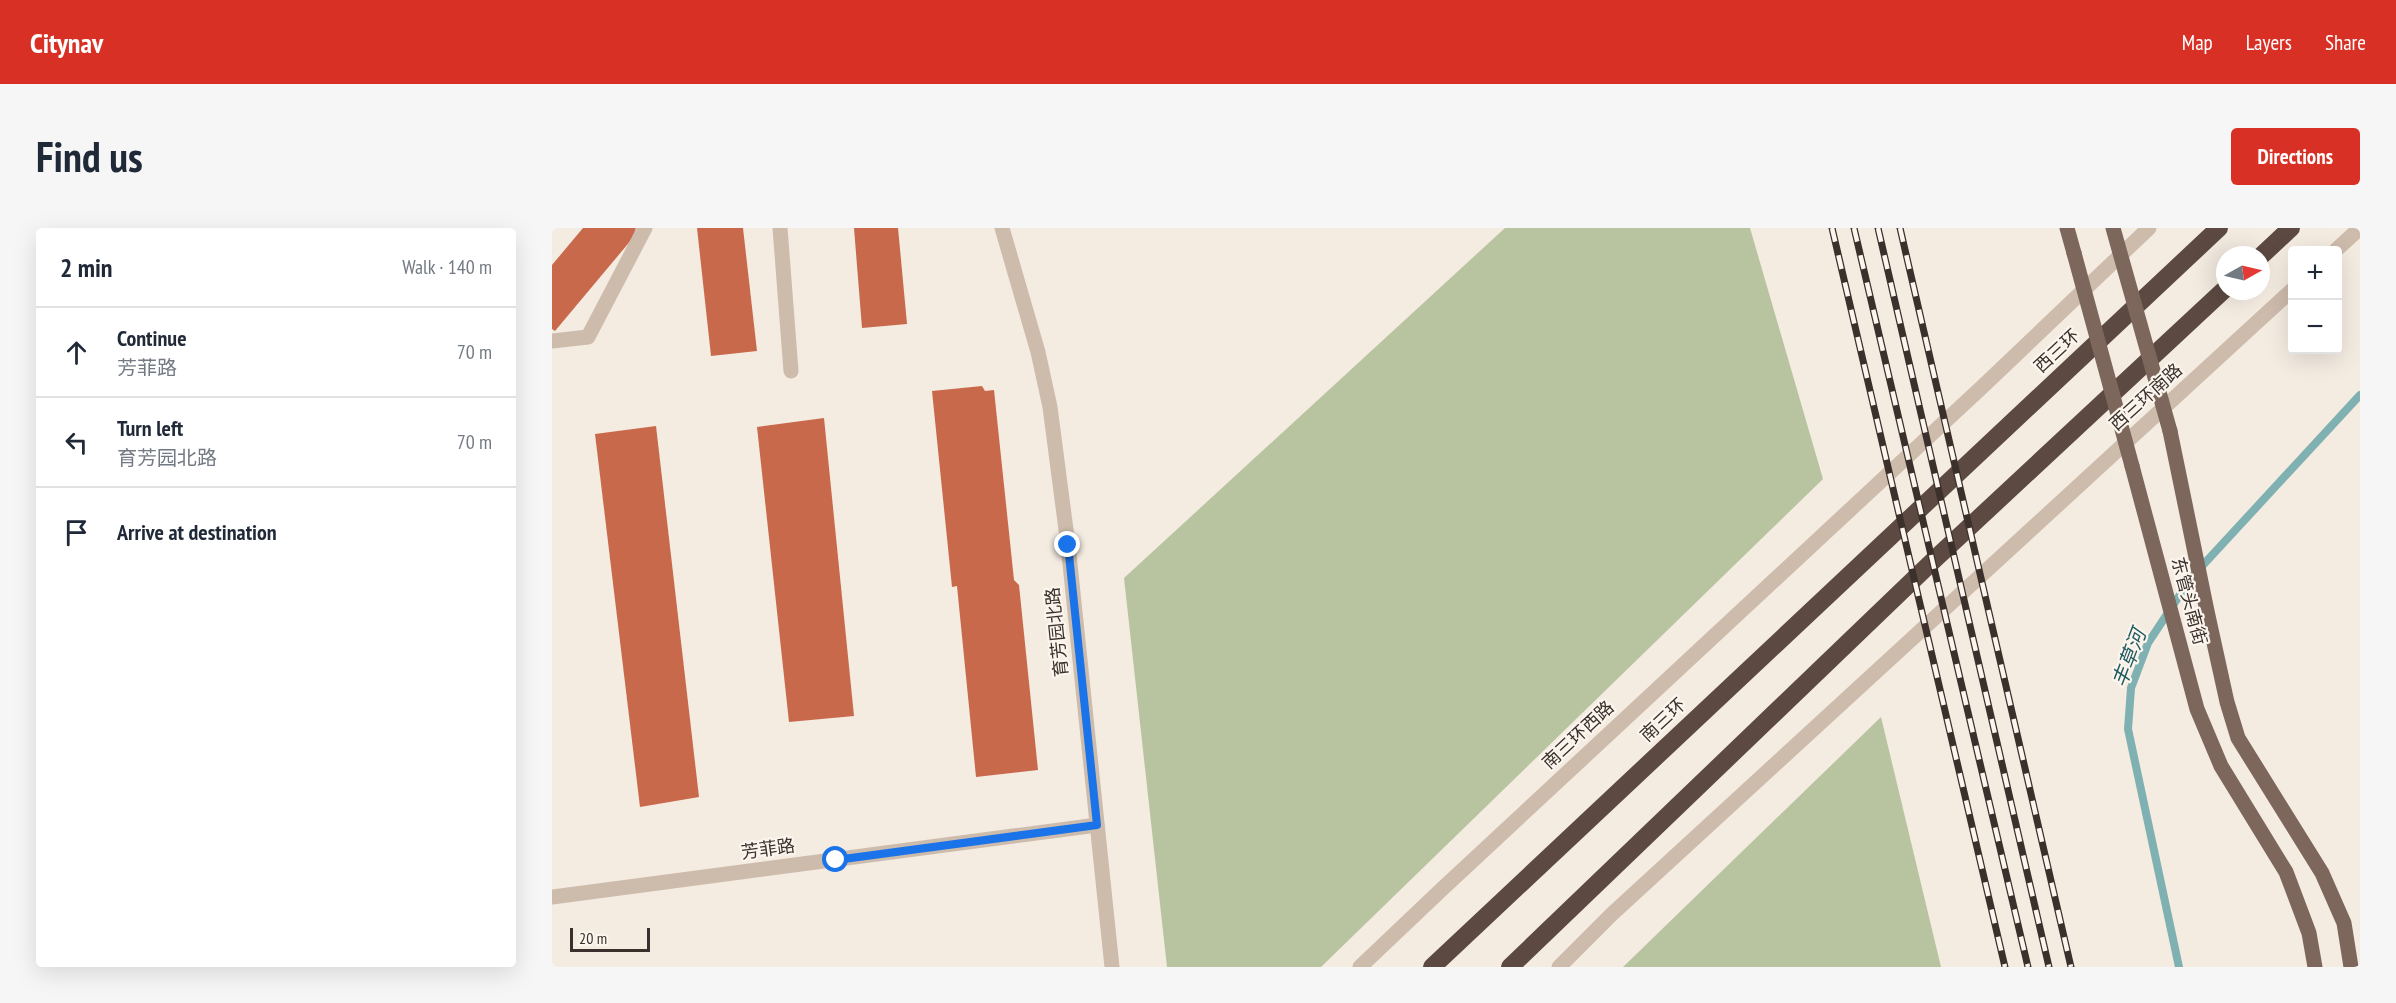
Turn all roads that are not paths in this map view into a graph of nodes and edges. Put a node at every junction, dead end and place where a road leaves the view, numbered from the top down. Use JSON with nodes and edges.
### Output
{"nodes":[{"id":1,"x":645,"y":228,"type":"edge"},
{"id":2,"x":780,"y":228,"type":"edge"},
{"id":3,"x":1002,"y":228,"type":"edge"},
{"id":4,"x":2067,"y":228,"type":"edge"},
{"id":5,"x":2113,"y":228,"type":"edge"},
{"id":6,"x":2149,"y":228,"type":"edge"},
{"id":7,"x":2219,"y":228,"type":"edge"},
{"id":8,"x":2291,"y":228,"type":"edge"},
{"id":9,"x":2360,"y":228,"type":"edge"},
{"id":10,"x":2340,"y":246,"type":"edge"},
{"id":11,"x":2270,"y":248,"type":"edge"},
{"id":12,"x":2288,"y":294,"type":"edge"},
{"id":13,"x":2216,"y":298,"type":"edge"},
{"id":14,"x":552,"y":341,"type":"edge"},
{"id":15,"x":791,"y":371,"type":"dead end"},
{"id":16,"x":1924,"y":504,"type":"joint"},
{"id":17,"x":1097,"y":825,"type":"junction"},
{"id":18,"x":552,"y":897,"type":"edge"},
{"id":19,"x":1112,"y":967,"type":"edge"},
{"id":20,"x":1360,"y":967,"type":"edge"},
{"id":21,"x":1432,"y":967,"type":"edge"},
{"id":22,"x":1510,"y":967,"type":"edge"},
{"id":23,"x":1559,"y":967,"type":"edge"},
{"id":24,"x":2315,"y":967,"type":"edge"},
{"id":25,"x":2351,"y":967,"type":"edge"}],
"edges":[{"from":1,"to":14,"type":"street"},
{"from":2,"to":15,"type":"street"},
{"from":3,"to":17,"type":"street","name":"育芳园北路"},
{"from":4,"to":24,"type":"main road","name":"东管头南街","bridge":true},
{"from":5,"to":25,"type":"main road","name":"东管头南街","bridge":true},
{"from":6,"to":20,"type":"street","name":"南三环西路"},
{"from":7,"to":16,"type":"highway","name":"西三环"},
{"from":8,"to":11,"type":"highway"},
{"from":9,"to":10,"type":"street"},
{"from":12,"to":23,"type":"street","name":"西三环南路"},
{"from":13,"to":22,"type":"highway"},
{"from":16,"to":21,"type":"highway","name":"南三环"},
{"from":17,"to":18,"type":"street","name":"芳菲路"},
{"from":17,"to":19,"type":"street","name":"育芳园北路"}]}
